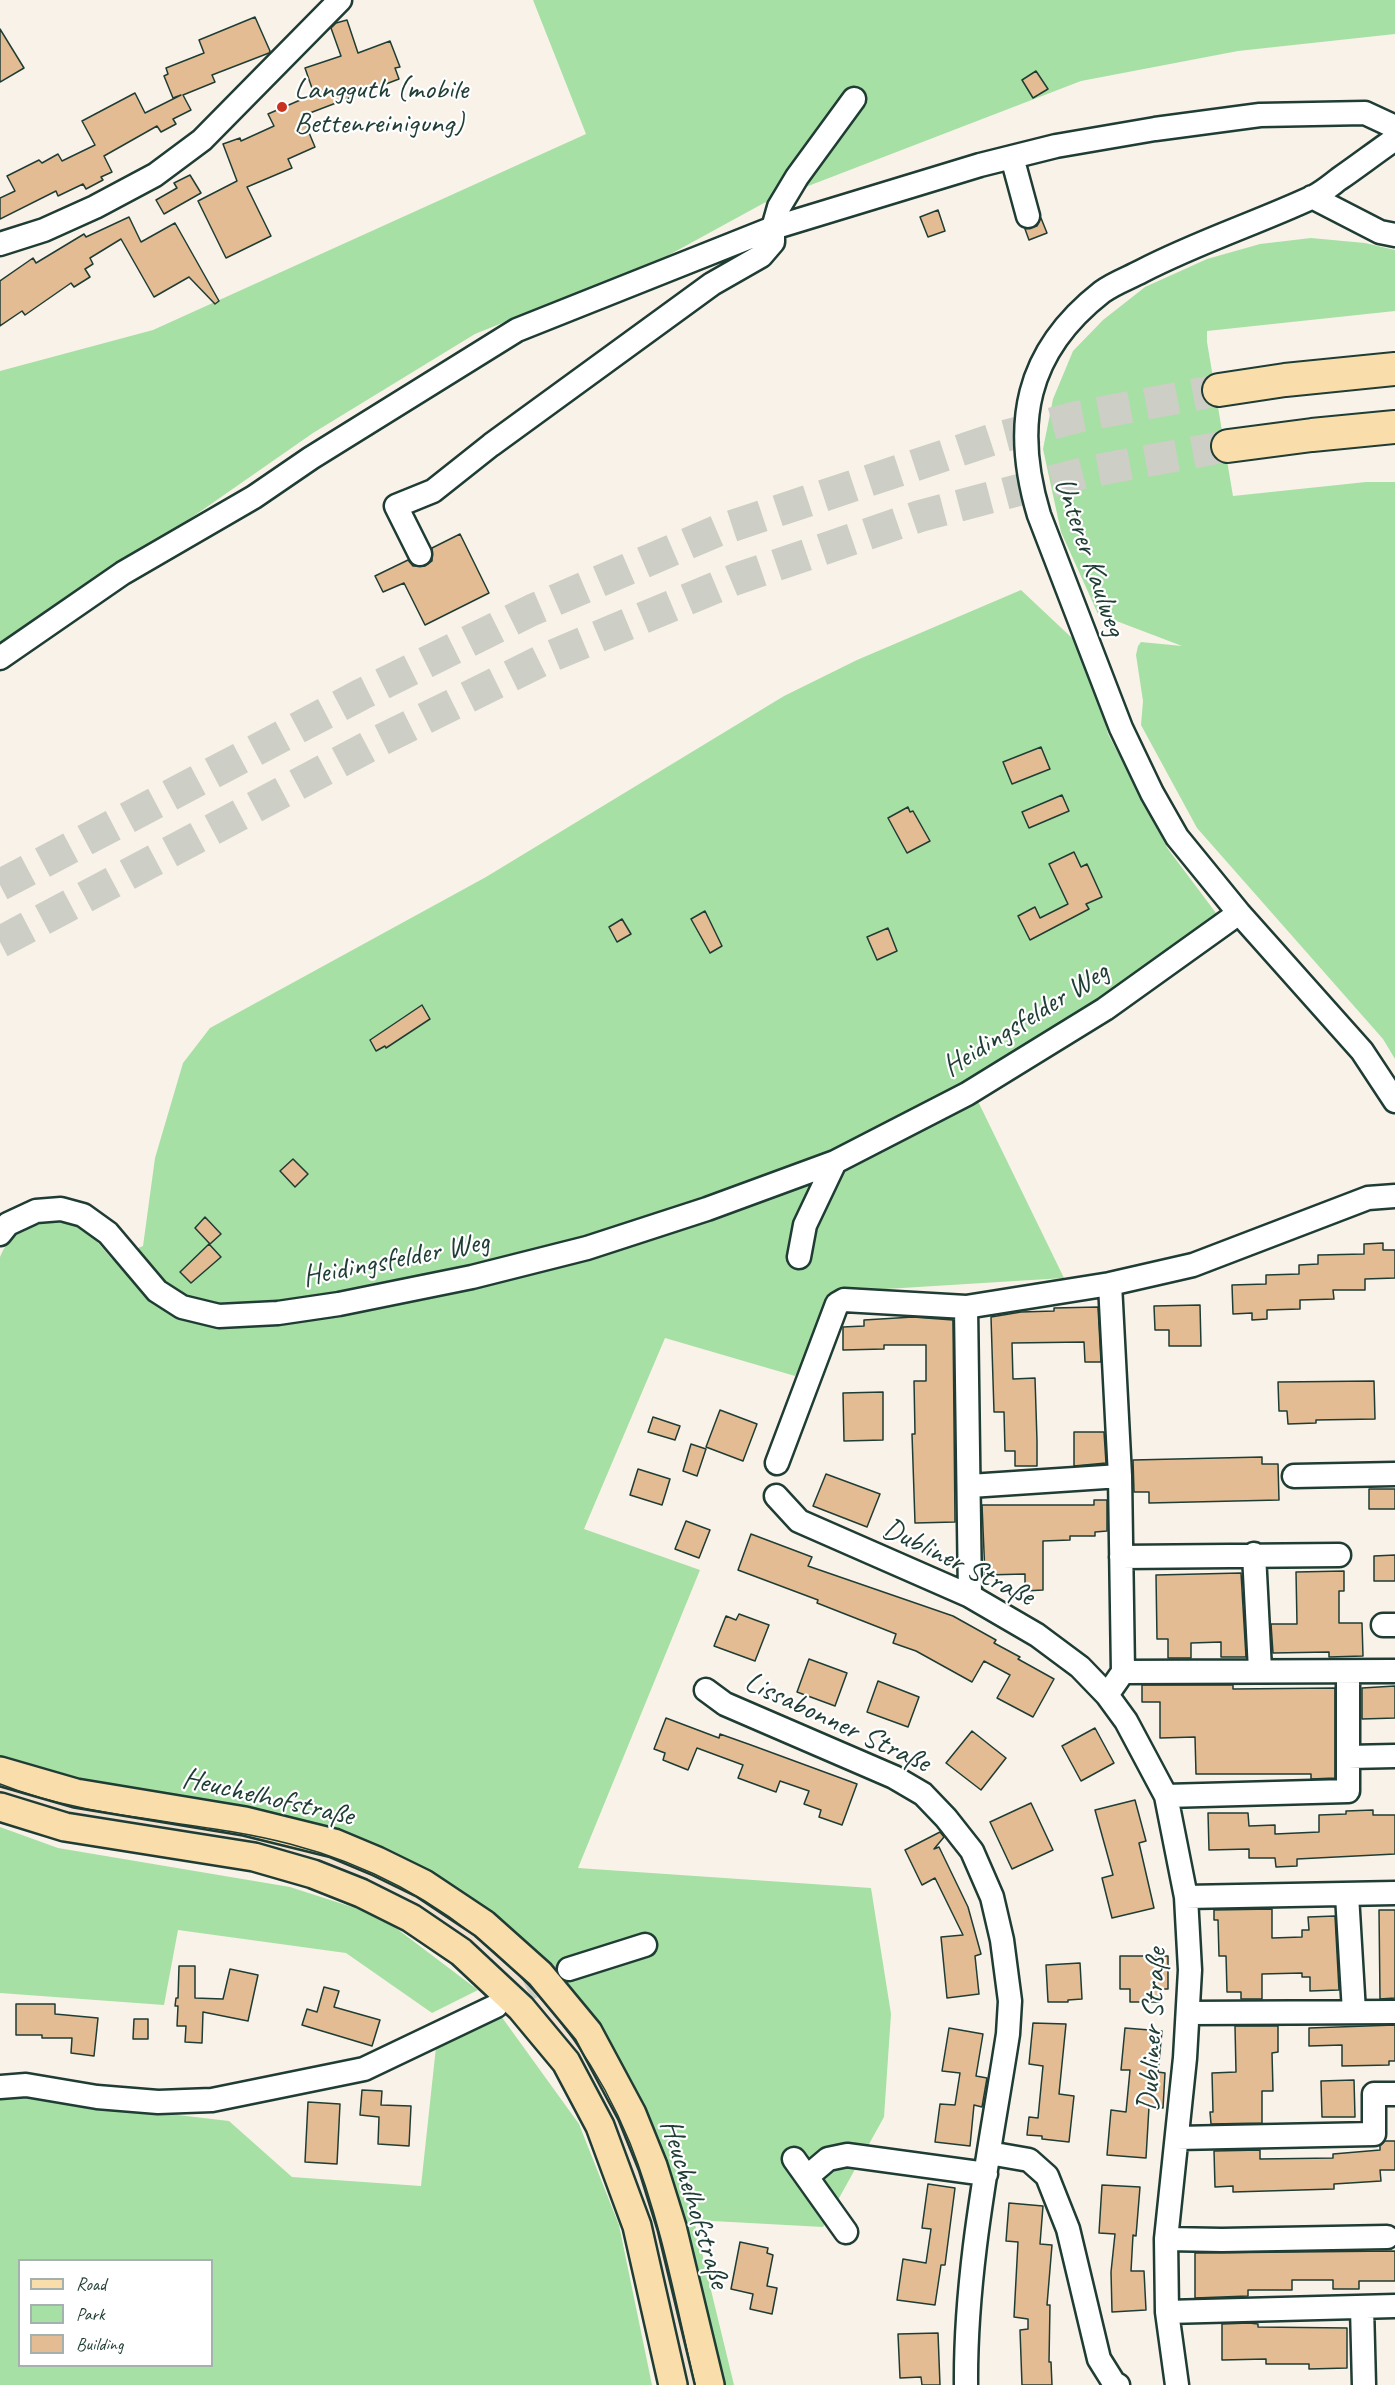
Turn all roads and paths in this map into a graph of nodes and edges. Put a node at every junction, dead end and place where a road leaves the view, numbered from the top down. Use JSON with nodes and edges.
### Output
{"nodes":[{"id":1,"x":340,"y":0,"type":"edge"},
{"id":2,"x":854,"y":99,"type":"dead end"},
{"id":3,"x":1395,"y":127,"type":"edge"},
{"id":4,"x":1395,"y":139,"type":"edge"},
{"id":5,"x":1012,"y":157,"type":"junction"},
{"id":6,"x":1312,"y":197,"type":"junction"},
{"id":7,"x":1028,"y":216,"type":"dead end"},
{"id":8,"x":773,"y":228,"type":"junction"},
{"id":9,"x":1395,"y":235,"type":"edge"},
{"id":10,"x":0,"y":244,"type":"edge"},
{"id":11,"x":1395,"y":369,"type":"edge"},
{"id":12,"x":1219,"y":390,"type":"tunnel mouth"},
{"id":13,"x":1395,"y":427,"type":"edge"},
{"id":14,"x":1228,"y":446,"type":"tunnel mouth"},
{"id":15,"x":420,"y":554,"type":"dead end"},
{"id":16,"x":0,"y":658,"type":"edge"},
{"id":17,"x":1239,"y":913,"type":"junction"},
{"id":18,"x":1395,"y":1101,"type":"edge"},
{"id":19,"x":835,"y":1162,"type":"junction"},
{"id":20,"x":1395,"y":1197,"type":"edge"},
{"id":21,"x":0,"y":1234,"type":"edge"},
{"id":22,"x":799,"y":1257,"type":"dead end"},
{"id":23,"x":1110,"y":1284,"type":"junction"},
{"id":24,"x":966,"y":1307,"type":"junction"},
{"id":25,"x":777,"y":1462,"type":"dead end"},
{"id":26,"x":1395,"y":1474,"type":"edge"},
{"id":27,"x":1120,"y":1476,"type":"junction"},
{"id":28,"x":1294,"y":1476,"type":"dead end"},
{"id":29,"x":970,"y":1486,"type":"junction"},
{"id":30,"x":776,"y":1496,"type":"dead end"},
{"id":31,"x":1254,"y":1554,"type":"junction"},
{"id":32,"x":1339,"y":1555,"type":"dead end"},
{"id":33,"x":1121,"y":1557,"type":"junction"},
{"id":34,"x":970,"y":1596,"type":"junction"},
{"id":35,"x":1260,"y":1670,"type":"junction"},
{"id":36,"x":1395,"y":1671,"type":"edge"},
{"id":37,"x":1122,"y":1672,"type":"junction"},
{"id":38,"x":1348,"y":1672,"type":"junction"},
{"id":39,"x":706,"y":1690,"type":"dead end"},
{"id":40,"x":1107,"y":1695,"type":"junction"},
{"id":41,"x":1395,"y":1756,"type":"edge"},
{"id":42,"x":1348,"y":1757,"type":"junction"},
{"id":43,"x":0,"y":1771,"type":"edge"},
{"id":44,"x":1166,"y":1796,"type":"junction"},
{"id":45,"x":0,"y":1807,"type":"edge"},
{"id":46,"x":1395,"y":1893,"type":"edge"},
{"id":47,"x":1347,"y":1895,"type":"junction"},
{"id":48,"x":1186,"y":1898,"type":"junction"},
{"id":49,"x":645,"y":1945,"type":"dead end"},
{"id":50,"x":569,"y":1969,"type":"tunnel mouth"},
{"id":51,"x":496,"y":2006,"type":"tunnel mouth"},
{"id":52,"x":1354,"y":2012,"type":"junction"},
{"id":53,"x":1395,"y":2012,"type":"edge"},
{"id":54,"x":1189,"y":2013,"type":"junction"},
{"id":55,"x":0,"y":2087,"type":"edge"},
{"id":56,"x":1395,"y":2094,"type":"edge"},
{"id":57,"x":1178,"y":2138,"type":"junction"},
{"id":58,"x":987,"y":2164,"type":"junction"},
{"id":59,"x":846,"y":2232,"type":"dead end"},
{"id":60,"x":1387,"y":2237,"type":"dead end"},
{"id":61,"x":1167,"y":2239,"type":"junction"},
{"id":62,"x":1395,"y":2306,"type":"edge"},
{"id":63,"x":1362,"y":2307,"type":"junction"},
{"id":64,"x":1167,"y":2312,"type":"junction"},
{"id":65,"x":673,"y":2385,"type":"edge"},
{"id":66,"x":710,"y":2385,"type":"edge"},
{"id":67,"x":966,"y":2385,"type":"edge"},
{"id":68,"x":1118,"y":2385,"type":"edge"},
{"id":69,"x":1177,"y":2385,"type":"edge"},
{"id":70,"x":1364,"y":2385,"type":"edge"}],
"edges":[{"from":1,"to":10,"type":"street"},
{"from":2,"to":8,"type":"street"},
{"from":3,"to":5,"type":"street"},
{"from":4,"to":6,"type":"street","name":"Unterer Kaulweg"},
{"from":5,"to":7,"type":"street"},
{"from":5,"to":8,"type":"street"},
{"from":6,"to":9,"type":"street"},
{"from":6,"to":17,"type":"street","name":"Unterer Kaulweg"},
{"from":8,"to":15,"type":"street"},
{"from":8,"to":16,"type":"street"},
{"from":11,"to":12,"type":"highway"},
{"from":13,"to":14,"type":"highway"},
{"from":17,"to":18,"type":"street","name":"Unterer Kaulweg"},
{"from":17,"to":19,"type":"street","name":"Heidingsfelder Weg"},
{"from":19,"to":21,"type":"street","name":"Heidingsfelder Weg"},
{"from":19,"to":22,"type":"street"},
{"from":20,"to":23,"type":"street"},
{"from":23,"to":24,"type":"street"},
{"from":23,"to":27,"type":"street"},
{"from":24,"to":25,"type":"street"},
{"from":24,"to":29,"type":"street"},
{"from":26,"to":28,"type":"street"},
{"from":27,"to":29,"type":"street"},
{"from":27,"to":33,"type":"street"},
{"from":29,"to":34,"type":"street"},
{"from":30,"to":34,"type":"street","name":"Dubliner Straße"},
{"from":31,"to":32,"type":"street"},
{"from":31,"to":33,"type":"street"},
{"from":31,"to":35,"type":"street"},
{"from":33,"to":37,"type":"street"},
{"from":34,"to":40,"type":"street","name":"Dubliner Straße"},
{"from":35,"to":37,"type":"street"},
{"from":35,"to":38,"type":"street"},
{"from":36,"to":38,"type":"street"},
{"from":37,"to":40,"type":"street"},
{"from":38,"to":42,"type":"street"},
{"from":39,"to":58,"type":"street","name":"Lissabonner Straße"},
{"from":40,"to":44,"type":"street","name":"Dubliner Straße"},
{"from":41,"to":42,"type":"street"},
{"from":42,"to":44,"type":"street"},
{"from":43,"to":66,"type":"main road","name":"Heuchelhofstraße"},
{"from":44,"to":48,"type":"street","name":"Dubliner Straße"},
{"from":45,"to":65,"type":"main road","name":"Heuchelhofstraße"},
{"from":46,"to":47,"type":"street"},
{"from":47,"to":48,"type":"street"},
{"from":47,"to":52,"type":"street"},
{"from":48,"to":54,"type":"street","name":"Dubliner Straße"},
{"from":49,"to":50,"type":"street"},
{"from":51,"to":55,"type":"street"},
{"from":52,"to":53,"type":"street"},
{"from":52,"to":54,"type":"street"},
{"from":54,"to":57,"type":"street","name":"Dubliner Straße"},
{"from":56,"to":57,"type":"street"},
{"from":57,"to":61,"type":"street","name":"Dubliner Straße"},
{"from":58,"to":59,"type":"street"},
{"from":58,"to":67,"type":"street","name":"Lissabonner Straße"},
{"from":58,"to":68,"type":"street"},
{"from":60,"to":61,"type":"street"},
{"from":61,"to":64,"type":"street","name":"Dubliner Straße"},
{"from":62,"to":63,"type":"street"},
{"from":63,"to":64,"type":"street"},
{"from":63,"to":70,"type":"street"},
{"from":64,"to":69,"type":"street","name":"Dubliner Straße"}]}
